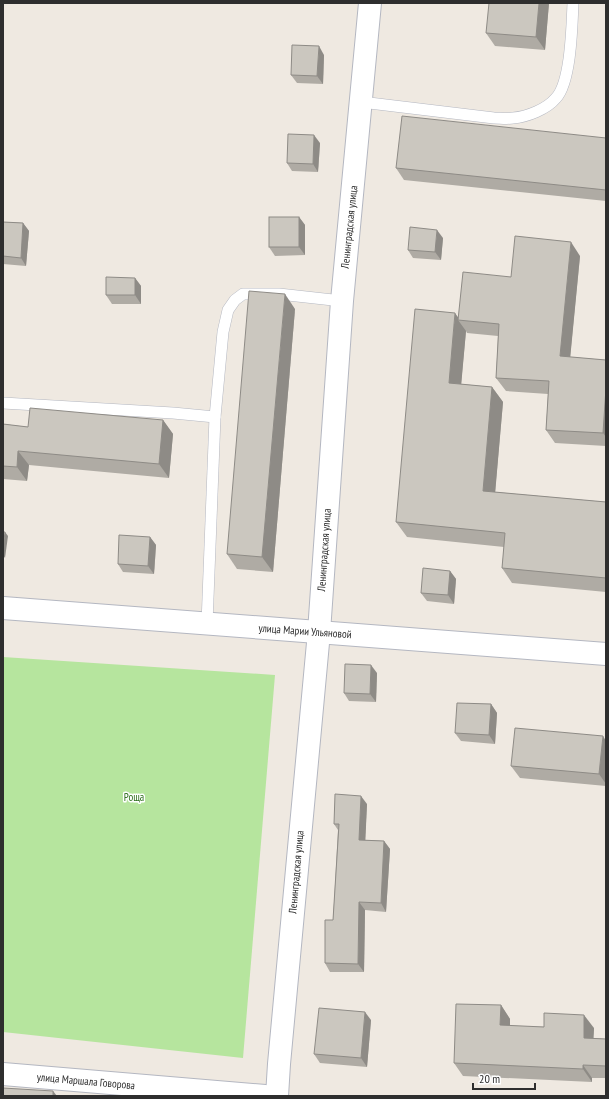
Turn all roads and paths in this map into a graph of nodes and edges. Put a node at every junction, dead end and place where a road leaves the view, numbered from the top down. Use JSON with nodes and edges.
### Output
{"nodes":[{"id":1,"x":370,"y":3,"type":"edge"},
{"id":2,"x":573,"y":3,"type":"edge"},
{"id":3,"x":361,"y":102,"type":"junction"},
{"id":4,"x":342,"y":301,"type":"junction"},
{"id":5,"x":3,"y":403,"type":"edge"},
{"id":6,"x":216,"y":417,"type":"junction"},
{"id":7,"x":3,"y":608,"type":"edge"},
{"id":8,"x":207,"y":624,"type":"junction"},
{"id":9,"x":319,"y":632,"type":"junction"},
{"id":10,"x":606,"y":654,"type":"edge"},
{"id":11,"x":3,"y":1074,"type":"edge"},
{"id":12,"x":265,"y":1096,"type":"edge"},
{"id":13,"x":277,"y":1096,"type":"edge"}],
"edges":[{"from":1,"to":3,"type":"street","name":"Ленинградская улица"},
{"from":2,"to":3,"type":"lane"},
{"from":3,"to":4,"type":"street","name":"Ленинградская улица"},
{"from":4,"to":6,"type":"lane"},
{"from":4,"to":9,"type":"street","name":"Ленинградская улица"},
{"from":5,"to":6,"type":"lane"},
{"from":6,"to":8,"type":"lane"},
{"from":7,"to":8,"type":"street","name":"улица Марии Ульяновой"},
{"from":8,"to":9,"type":"street","name":"улица Марии Ульяновой"},
{"from":9,"to":10,"type":"street","name":"улица Марии Ульяновой"},
{"from":9,"to":13,"type":"street","name":"Ленинградская улица"},
{"from":11,"to":12,"type":"street","name":"улица Маршала Говорова"}]}
